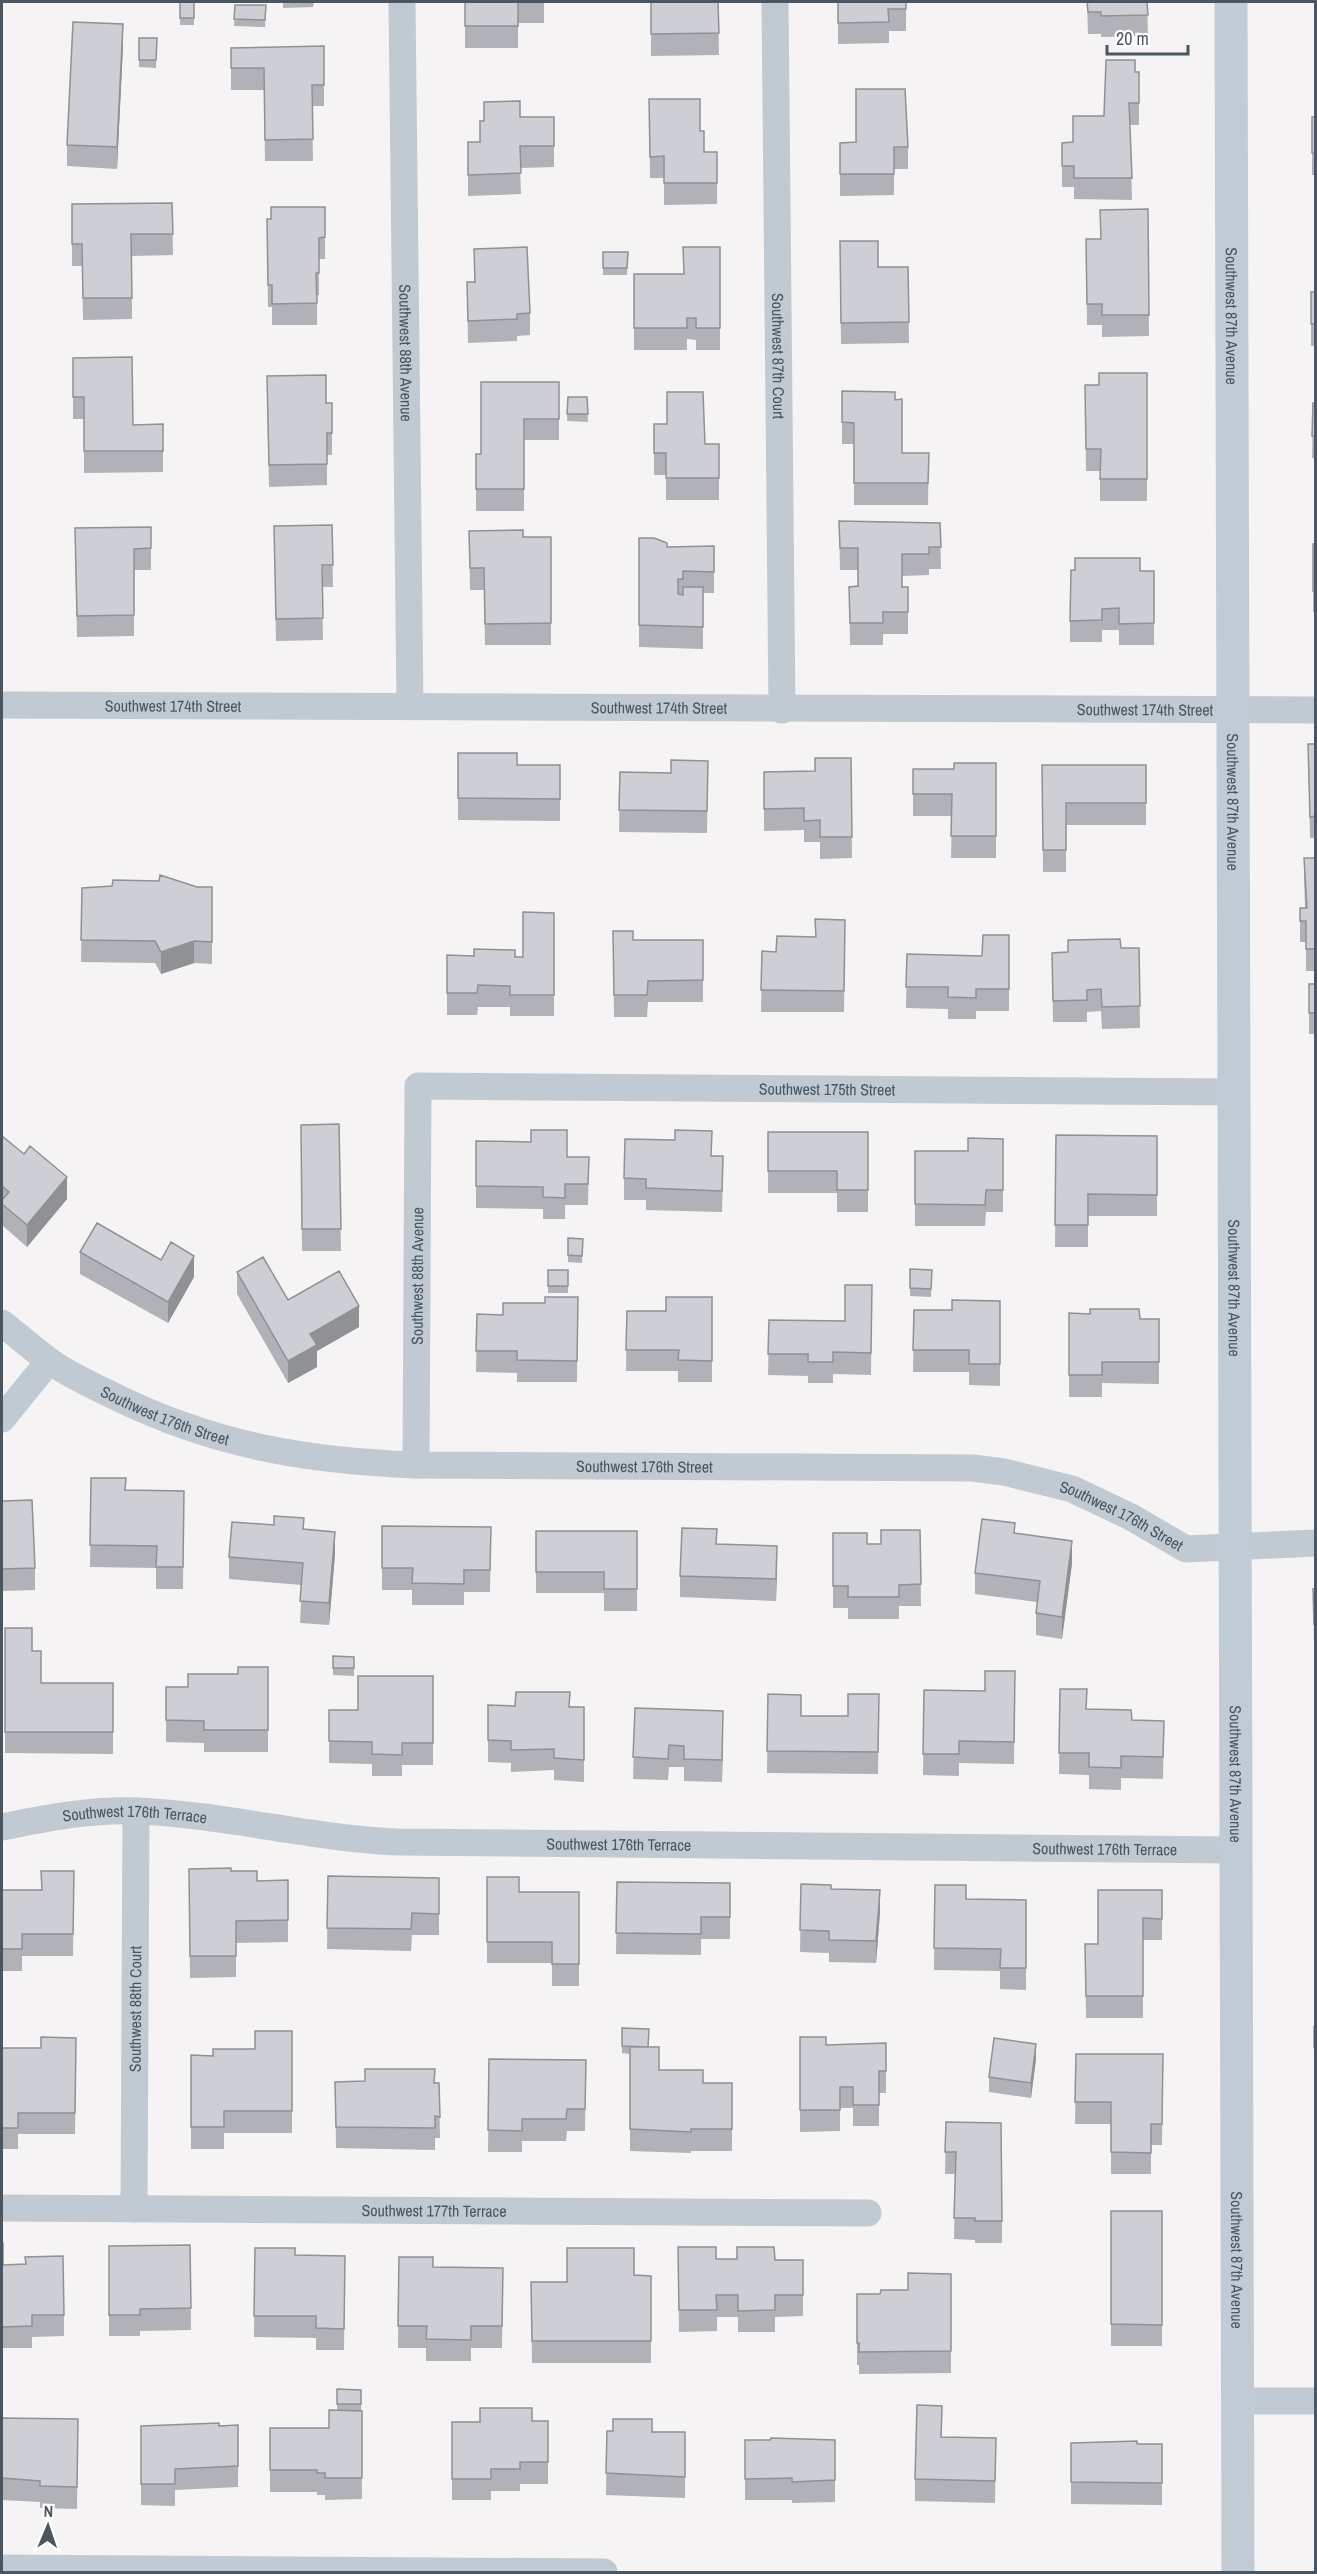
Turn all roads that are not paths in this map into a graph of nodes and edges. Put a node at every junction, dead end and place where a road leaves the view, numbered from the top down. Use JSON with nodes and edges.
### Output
{"nodes":[{"id":1,"x":402,"y":2,"type":"edge"},
{"id":2,"x":775,"y":2,"type":"edge"},
{"id":3,"x":1231,"y":2,"type":"edge"},
{"id":4,"x":2,"y":705,"type":"edge"},
{"id":5,"x":410,"y":706,"type":"junction"},
{"id":6,"x":1233,"y":708,"type":"junction"},
{"id":7,"x":782,"y":710,"type":"junction"},
{"id":8,"x":1316,"y":710,"type":"edge"},
{"id":9,"x":418,"y":1086,"type":"joint"},
{"id":10,"x":1235,"y":1092,"type":"junction"},
{"id":11,"x":2,"y":1323,"type":"edge"},
{"id":12,"x":50,"y":1361,"type":"junction"},
{"id":13,"x":2,"y":1419,"type":"edge"},
{"id":14,"x":416,"y":1465,"type":"junction"},
{"id":15,"x":1316,"y":1543,"type":"edge"},
{"id":16,"x":1235,"y":1549,"type":"junction"},
{"id":17,"x":136,"y":1811,"type":"junction"},
{"id":18,"x":2,"y":1827,"type":"edge"},
{"id":19,"x":1238,"y":1850,"type":"junction"},
{"id":20,"x":2,"y":2208,"type":"edge"},
{"id":21,"x":134,"y":2209,"type":"junction"},
{"id":22,"x":868,"y":2213,"type":"dead end"},
{"id":23,"x":1240,"y":2401,"type":"junction"},
{"id":24,"x":1316,"y":2401,"type":"edge"},
{"id":25,"x":2,"y":2568,"type":"edge"},
{"id":26,"x":310,"y":2571,"type":"edge"},
{"id":27,"x":604,"y":2572,"type":"edge"},
{"id":28,"x":1238,"y":2572,"type":"edge"}],
"edges":[{"from":1,"to":5,"type":"street","name":"Southwest 88th Avenue"},
{"from":2,"to":7,"type":"street","name":"Southwest 87th Court"},
{"from":3,"to":6,"type":"street","name":"Southwest 87th Avenue"},
{"from":4,"to":5,"type":"street","name":"Southwest 174th Street"},
{"from":5,"to":7,"type":"street","name":"Southwest 174th Street"},
{"from":6,"to":7,"type":"street","name":"Southwest 174th Street"},
{"from":6,"to":8,"type":"street","name":"Southwest 174th Street"},
{"from":6,"to":10,"type":"street","name":"Southwest 87th Avenue"},
{"from":9,"to":10,"type":"street","name":"Southwest 175th Street"},
{"from":9,"to":14,"type":"street","name":"Southwest 88th Avenue"},
{"from":10,"to":16,"type":"street","name":"Southwest 87th Avenue"},
{"from":11,"to":12,"type":"street","name":"Southwest 176th Street"},
{"from":12,"to":13,"type":"street"},
{"from":12,"to":14,"type":"street","name":"Southwest 176th Street"},
{"from":14,"to":16,"type":"street","name":"Southwest 176th Street"},
{"from":15,"to":16,"type":"street","name":"Southwest 176th Street"},
{"from":16,"to":19,"type":"street","name":"Southwest 87th Avenue"},
{"from":17,"to":18,"type":"street","name":"Southwest 176th Terrace"},
{"from":17,"to":19,"type":"street","name":"Southwest 176th Terrace"},
{"from":17,"to":21,"type":"street","name":"Southwest 88th Court"},
{"from":19,"to":23,"type":"street","name":"Southwest 87th Avenue"},
{"from":20,"to":21,"type":"street","name":"Southwest 177th Terrace"},
{"from":21,"to":22,"type":"street","name":"Southwest 177th Terrace"},
{"from":23,"to":24,"type":"street"},
{"from":23,"to":28,"type":"street","name":"Southwest 87th Avenue"},
{"from":25,"to":26,"type":"street"},
{"from":26,"to":27,"type":"street"}]}
